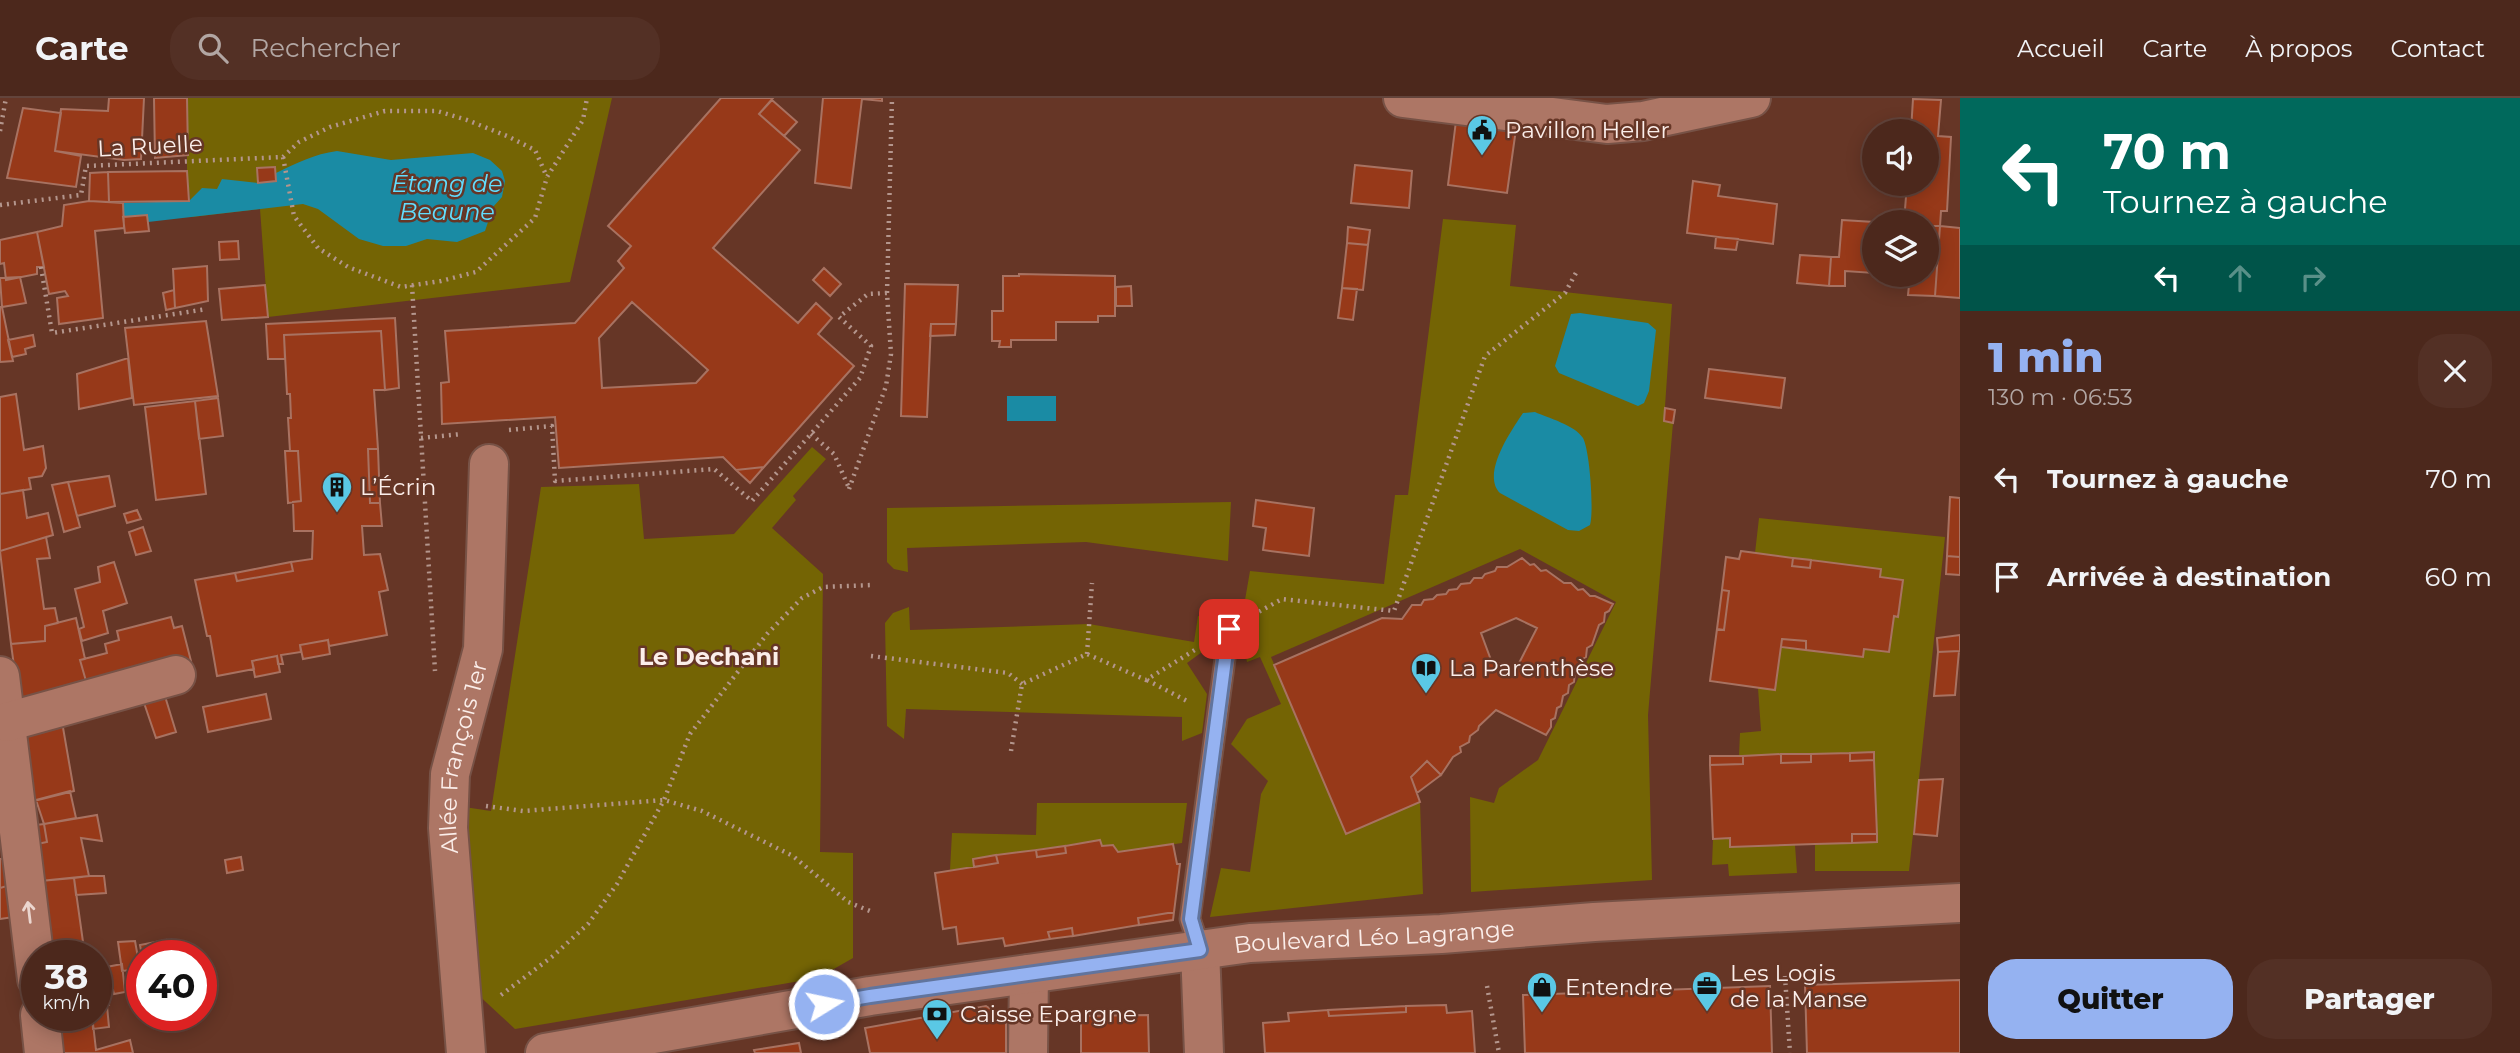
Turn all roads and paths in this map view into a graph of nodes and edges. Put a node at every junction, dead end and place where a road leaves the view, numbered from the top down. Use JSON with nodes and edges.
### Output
{"nodes":[{"id":1,"x":6,"y":98,"type":"edge"},
{"id":2,"x":587,"y":98,"type":"edge"},
{"id":3,"x":892,"y":98,"type":"edge"},
{"id":4,"x":1403,"y":98,"type":"edge"},
{"id":5,"x":1751,"y":98,"type":"edge"},
{"id":6,"x":0,"y":131,"type":"edge"},
{"id":7,"x":283,"y":158,"type":"junction"},
{"id":8,"x":547,"y":177,"type":"junction"},
{"id":9,"x":0,"y":205,"type":"edge"},
{"id":10,"x":41,"y":267,"type":"dead end"},
{"id":11,"x":1577,"y":271,"type":"dead end"},
{"id":12,"x":412,"y":285,"type":"junction"},
{"id":13,"x":887,"y":293,"type":"junction"},
{"id":14,"x":207,"y":309,"type":"dead end"},
{"id":15,"x":811,"y":434,"type":"junction"},
{"id":16,"x":422,"y":438,"type":"junction"},
{"id":17,"x":488,"y":443,"type":"junction"},
{"id":18,"x":1092,"y":583,"type":"dead end"},
{"id":19,"x":872,"y":585,"type":"dead end"},
{"id":20,"x":1229,"y":629,"type":"junction"},
{"id":21,"x":1087,"y":654,"type":"junction"},
{"id":22,"x":871,"y":656,"type":"dead end"},
{"id":23,"x":176,"y":675,"type":"dead end"},
{"id":24,"x":0,"y":677,"type":"edge"},
{"id":25,"x":1146,"y":680,"type":"junction"},
{"id":26,"x":436,"y":684,"type":"dead end"},
{"id":27,"x":1022,"y":684,"type":"junction"},
{"id":28,"x":1218,"y":716,"type":"junction"},
{"id":29,"x":5,"y":734,"type":"edge"},
{"id":30,"x":1011,"y":751,"type":"dead end"},
{"id":31,"x":664,"y":800,"type":"junction"},
{"id":32,"x":449,"y":801,"type":"junction"},
{"id":33,"x":1960,"y":903,"type":"edge"},
{"id":34,"x":870,"y":911,"type":"dead end"},
{"id":35,"x":32,"y":940,"type":"edge"},
{"id":36,"x":1200,"y":950,"type":"junction"},
{"id":37,"x":1029,"y":974,"type":"junction"},
{"id":38,"x":1785,"y":976,"type":"dead end"},
{"id":39,"x":1488,"y":986,"type":"dead end"},
{"id":40,"x":463,"y":1014,"type":"junction"},
{"id":41,"x":42,"y":1031,"type":"edge"},
{"id":42,"x":44,"y":1053,"type":"edge"},
{"id":43,"x":466,"y":1053,"type":"edge"},
{"id":44,"x":545,"y":1053,"type":"edge"},
{"id":45,"x":1028,"y":1053,"type":"edge"},
{"id":46,"x":1204,"y":1053,"type":"edge"},
{"id":47,"x":1499,"y":1053,"type":"edge"},
{"id":48,"x":1790,"y":1053,"type":"edge"}],
"edges":[{"from":1,"to":6,"type":"path"},
{"from":2,"to":8,"type":"path"},
{"from":3,"to":13,"type":"path"},
{"from":4,"to":5,"type":"street"},
{"from":7,"to":8,"type":"path"},
{"from":7,"to":9,"type":"path","name":"La Ruelle"},
{"from":7,"to":12,"type":"path"},
{"from":8,"to":12,"type":"path"},
{"from":10,"to":14,"type":"path"},
{"from":11,"to":20,"type":"path"},
{"from":12,"to":16,"type":"path"},
{"from":13,"to":15,"type":"path"},
{"from":13,"to":15,"type":"path"},
{"from":15,"to":17,"type":"path"},
{"from":16,"to":17,"type":"path"},
{"from":16,"to":26,"type":"path"},
{"from":17,"to":32,"type":"street","name":"Allée François 1er"},
{"from":18,"to":21,"type":"path"},
{"from":19,"to":31,"type":"path"},
{"from":20,"to":25,"type":"path"},
{"from":20,"to":28,"type":"lane"},
{"from":21,"to":25,"type":"path"},
{"from":21,"to":27,"type":"path"},
{"from":22,"to":27,"type":"path"},
{"from":23,"to":29,"type":"street"},
{"from":24,"to":29,"type":"street"},
{"from":25,"to":28,"type":"path"},
{"from":27,"to":30,"type":"path"},
{"from":28,"to":36,"type":"lane"},
{"from":35,"to":29,"type":"street","one_way":true},
{"from":31,"to":32,"type":"path"},
{"from":31,"to":34,"type":"path"},
{"from":31,"to":40,"type":"path"},
{"from":32,"to":40,"type":"street","name":"Allée François 1er"},
{"from":33,"to":36,"type":"street","name":"Boulevard Léo Lagrange"},
{"from":36,"to":37,"type":"street","name":"Boulevard Léo Lagrange"},
{"from":36,"to":46,"type":"street"},
{"from":37,"to":44,"type":"street","name":"Boulevard Léo Lagrange"},
{"from":37,"to":45,"type":"street"},
{"from":38,"to":48,"type":"path"},
{"from":39,"to":47,"type":"path"},
{"from":40,"to":43,"type":"street","name":"Allée François 1er"},
{"from":41,"to":42,"type":"street"}]}
